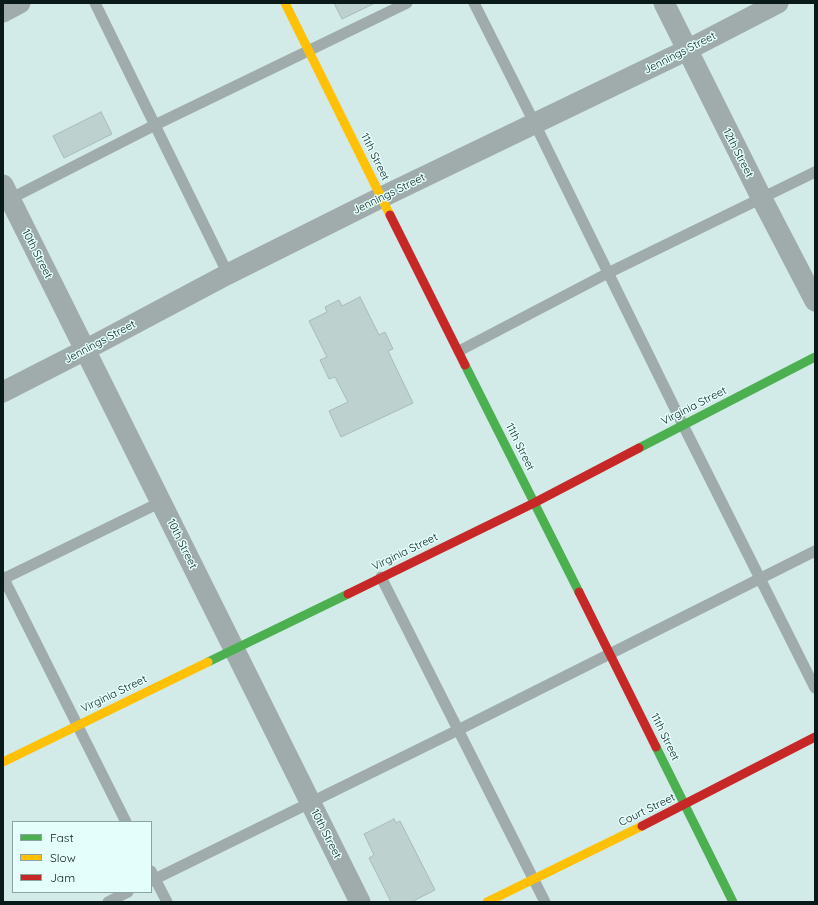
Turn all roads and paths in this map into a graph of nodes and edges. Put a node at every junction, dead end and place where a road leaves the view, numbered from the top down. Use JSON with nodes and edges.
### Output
{"nodes":[{"id":1,"x":20,"y":3,"type":"edge"},
{"id":2,"x":95,"y":3,"type":"edge"},
{"id":3,"x":285,"y":3,"type":"edge"},
{"id":4,"x":407,"y":3,"type":"edge"},
{"id":5,"x":474,"y":3,"type":"edge"},
{"id":6,"x":664,"y":3,"type":"edge"},
{"id":7,"x":778,"y":3,"type":"edge"},
{"id":8,"x":3,"y":12,"type":"edge"},
{"id":9,"x":309,"y":50,"type":"junction"},
{"id":10,"x":687,"y":50,"type":"junction"},
{"id":11,"x":535,"y":124,"type":"junction"},
{"id":12,"x":154,"y":125,"type":"junction"},
{"id":13,"x":815,"y":172,"type":"edge"},
{"id":14,"x":5,"y":196,"type":"edge"},
{"id":15,"x":382,"y":197,"type":"junction"},
{"id":16,"x":762,"y":199,"type":"junction"},
{"id":17,"x":608,"y":273,"type":"junction"},
{"id":18,"x":228,"y":274,"type":"junction"},
{"id":19,"x":815,"y":301,"type":"edge"},
{"id":20,"x":85,"y":350,"type":"junction"},
{"id":21,"x":459,"y":352,"type":"junction"},
{"id":22,"x":815,"y":357,"type":"edge"},
{"id":23,"x":3,"y":392,"type":"edge"},
{"id":24,"x":683,"y":425,"type":"junction"},
{"id":25,"x":161,"y":502,"type":"junction"},
{"id":26,"x":534,"y":503,"type":"junction"},
{"id":27,"x":815,"y":551,"type":"edge"},
{"id":28,"x":381,"y":577,"type":"junction"},
{"id":29,"x":3,"y":578,"type":"edge"},
{"id":30,"x":760,"y":579,"type":"junction"},
{"id":31,"x":234,"y":649,"type":"junction"},
{"id":32,"x":610,"y":652,"type":"junction"},
{"id":33,"x":815,"y":688,"type":"edge"},
{"id":34,"x":77,"y":726,"type":"junction"},
{"id":35,"x":458,"y":730,"type":"junction"},
{"id":36,"x":815,"y":737,"type":"edge"},
{"id":37,"x":3,"y":762,"type":"edge"},
{"id":38,"x":311,"y":802,"type":"junction"},
{"id":39,"x":684,"y":805,"type":"junction"},
{"id":40,"x":125,"y":821,"type":"edge"},
{"id":41,"x":152,"y":877,"type":"edge"},
{"id":42,"x":533,"y":879,"type":"junction"},
{"id":43,"x":126,"y":893,"type":"edge"},
{"id":44,"x":108,"y":902,"type":"edge"},
{"id":45,"x":167,"y":902,"type":"edge"},
{"id":46,"x":360,"y":902,"type":"edge"},
{"id":47,"x":488,"y":902,"type":"edge"},
{"id":48,"x":545,"y":902,"type":"edge"},
{"id":49,"x":733,"y":902,"type":"edge"}],
"edges":[{"from":1,"to":8,"type":"street"},
{"from":2,"to":12,"type":"lane"},
{"from":3,"to":9,"type":"street","name":"11th Street"},
{"from":4,"to":9,"type":"lane"},
{"from":5,"to":11,"type":"lane"},
{"from":6,"to":10,"type":"street","name":"12th Street"},
{"from":7,"to":10,"type":"street","name":"Jennings Street"},
{"from":9,"to":12,"type":"lane"},
{"from":9,"to":15,"type":"street","name":"11th Street"},
{"from":10,"to":11,"type":"street","name":"Jennings Street"},
{"from":10,"to":16,"type":"street","name":"12th Street"},
{"from":11,"to":15,"type":"street","name":"Jennings Street"},
{"from":11,"to":17,"type":"lane"},
{"from":12,"to":14,"type":"lane"},
{"from":12,"to":18,"type":"lane"},
{"from":13,"to":16,"type":"lane"},
{"from":14,"to":20,"type":"street","name":"10th Street"},
{"from":15,"to":18,"type":"street","name":"Jennings Street"},
{"from":15,"to":21,"type":"street","name":"11th Street"},
{"from":16,"to":17,"type":"lane"},
{"from":16,"to":19,"type":"street","name":"12th Street"},
{"from":17,"to":21,"type":"lane"},
{"from":17,"to":24,"type":"lane"},
{"from":18,"to":20,"type":"street","name":"Jennings Street"},
{"from":20,"to":23,"type":"street","name":"Jennings Street"},
{"from":20,"to":25,"type":"street","name":"10th Street"},
{"from":21,"to":26,"type":"street","name":"11th Street"},
{"from":22,"to":24,"type":"street","name":"Virginia Street"},
{"from":24,"to":26,"type":"street","name":"Virginia Street"},
{"from":24,"to":30,"type":"lane"},
{"from":25,"to":29,"type":"lane"},
{"from":25,"to":31,"type":"street","name":"10th Street"},
{"from":26,"to":28,"type":"street","name":"Virginia Street"},
{"from":26,"to":32,"type":"street","name":"11th Street"},
{"from":27,"to":30,"type":"lane"},
{"from":28,"to":31,"type":"street","name":"Virginia Street"},
{"from":28,"to":35,"type":"lane"},
{"from":29,"to":34,"type":"lane"},
{"from":30,"to":32,"type":"lane"},
{"from":30,"to":33,"type":"lane"},
{"from":31,"to":34,"type":"street","name":"Virginia Street"},
{"from":31,"to":38,"type":"street","name":"10th Street"},
{"from":32,"to":35,"type":"lane"},
{"from":32,"to":39,"type":"street","name":"11th Street"},
{"from":34,"to":37,"type":"street","name":"Virginia Street"},
{"from":34,"to":40,"type":"lane"},
{"from":35,"to":38,"type":"lane"},
{"from":35,"to":42,"type":"lane"},
{"from":36,"to":39,"type":"street","name":"Court Street"},
{"from":38,"to":41,"type":"lane"},
{"from":38,"to":46,"type":"street","name":"10th Street"},
{"from":39,"to":42,"type":"street","name":"Court Street"},
{"from":39,"to":49,"type":"street","name":"11th Street"},
{"from":41,"to":45,"type":"lane"},
{"from":42,"to":47,"type":"street","name":"Court Street"},
{"from":42,"to":48,"type":"lane"},
{"from":43,"to":44,"type":"lane"}]}
